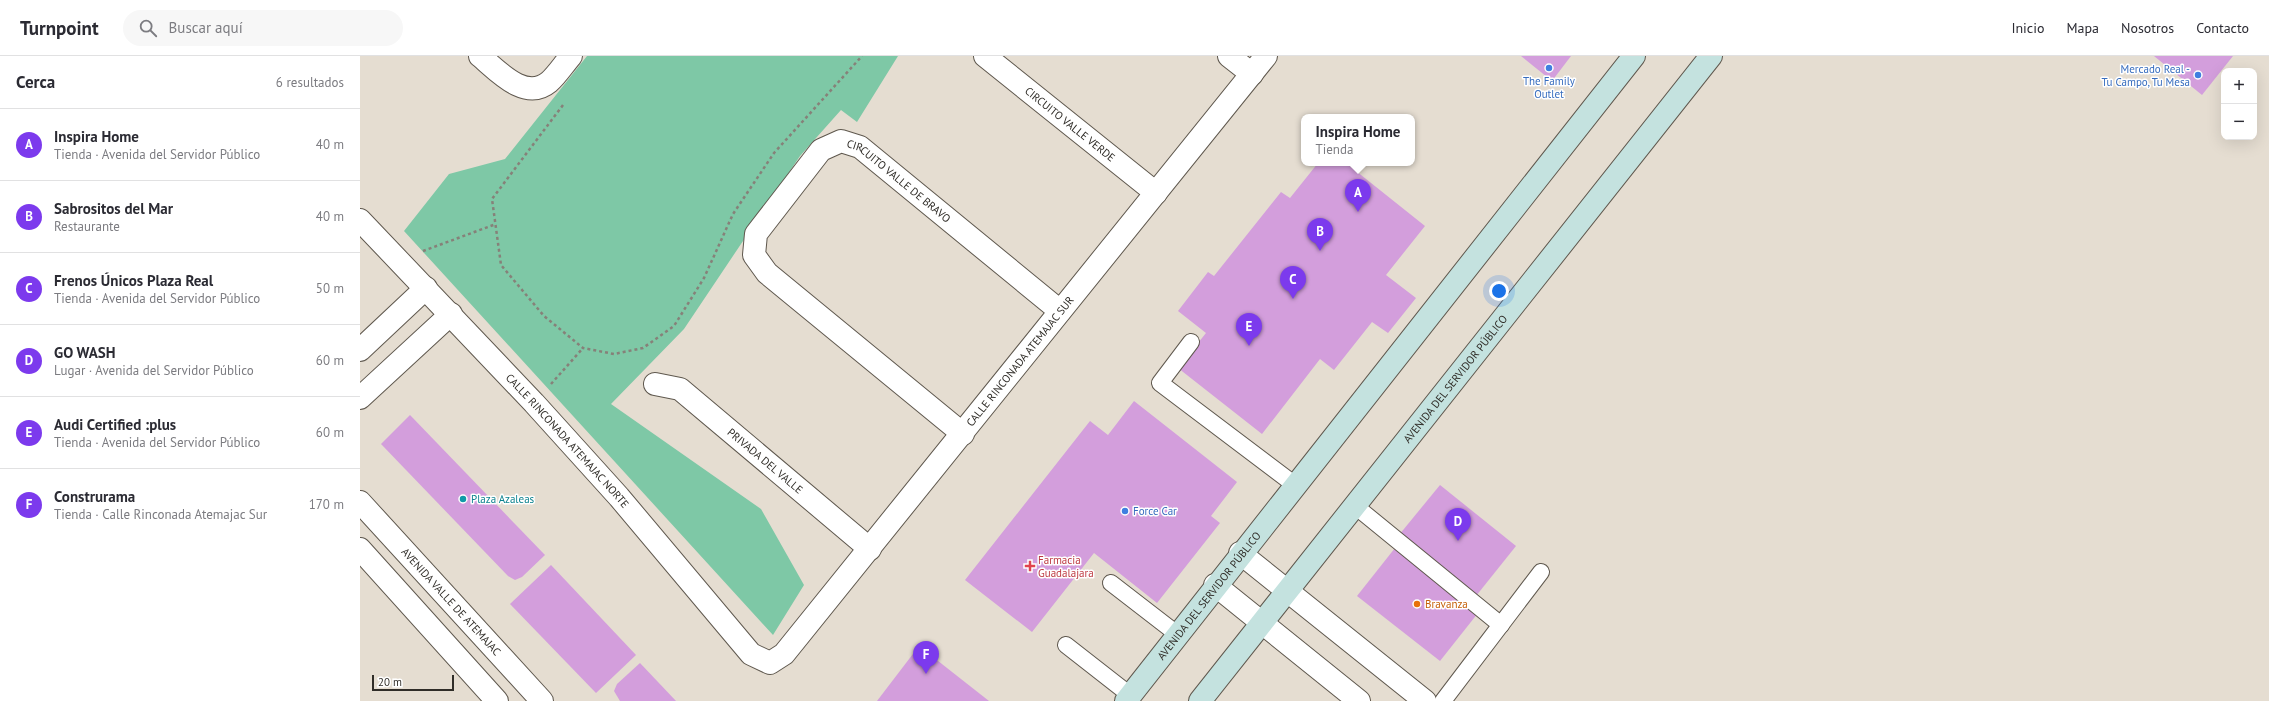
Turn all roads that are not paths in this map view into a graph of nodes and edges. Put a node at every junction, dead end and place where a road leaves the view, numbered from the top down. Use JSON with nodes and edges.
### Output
{"nodes":[{"id":1,"x":480,"y":56,"type":"edge"},
{"id":2,"x":571,"y":56,"type":"edge"},
{"id":3,"x":985,"y":56,"type":"edge"},
{"id":4,"x":1229,"y":56,"type":"edge"},
{"id":5,"x":1266,"y":56,"type":"edge"},
{"id":6,"x":1711,"y":56,"type":"edge"},
{"id":7,"x":1632,"y":57,"type":"edge"},
{"id":8,"x":1252,"y":74,"type":"junction"},
{"id":9,"x":1156,"y":193,"type":"junction"},
{"id":10,"x":360,"y":220,"type":"edge"},
{"id":11,"x":426,"y":288,"type":"junction"},
{"id":12,"x":1060,"y":311,"type":"junction"},
{"id":13,"x":451,"y":314,"type":"junction"},
{"id":14,"x":1191,"y":342,"type":"dead end"},
{"id":15,"x":360,"y":350,"type":"edge"},
{"id":16,"x":655,"y":384,"type":"dead end"},
{"id":17,"x":360,"y":398,"type":"edge"},
{"id":18,"x":963,"y":434,"type":"junction"},
{"id":19,"x":1294,"y":485,"type":"junction"},
{"id":20,"x":360,"y":502,"type":"edge"},
{"id":21,"x":1354,"y":505,"type":"junction"},
{"id":22,"x":360,"y":549,"type":"edge"},
{"id":23,"x":870,"y":549,"type":"junction"},
{"id":24,"x":1240,"y":553,"type":"junction"},
{"id":25,"x":1541,"y":572,"type":"dead end"},
{"id":26,"x":1111,"y":583,"type":"dead end"},
{"id":27,"x":1215,"y":585,"type":"junction"},
{"id":28,"x":1286,"y":590,"type":"junction"},
{"id":29,"x":1261,"y":622,"type":"junction"},
{"id":30,"x":1501,"y":625,"type":"junction"},
{"id":31,"x":1177,"y":634,"type":"junction"},
{"id":32,"x":1066,"y":645,"type":"dead end"},
{"id":33,"x":770,"y":663,"type":"joint"},
{"id":34,"x":1128,"y":698,"type":"edge"},
{"id":35,"x":497,"y":701,"type":"edge"},
{"id":36,"x":542,"y":701,"type":"edge"},
{"id":37,"x":1200,"y":701,"type":"edge"},
{"id":38,"x":1359,"y":701,"type":"edge"},
{"id":39,"x":1425,"y":701,"type":"edge"},
{"id":40,"x":1443,"y":701,"type":"edge"}],
"edges":[{"from":1,"to":2,"type":"street"},
{"from":3,"to":9,"type":"street","name":"CIRCUITO VALLE VERDE"},
{"from":4,"to":8,"type":"street"},
{"from":5,"to":8,"type":"street","name":"CALLE RINCONADA ATEMAJAC SUR"},
{"from":6,"to":21,"type":"street","name":"AVENIDA DEL SERVIDOR PÚBLICO"},
{"from":7,"to":19,"type":"street","name":"AVENIDA DEL SERVIDOR PÚBLICO"},
{"from":8,"to":9,"type":"street","name":"CALLE RINCONADA ATEMAJAC SUR"},
{"from":9,"to":12,"type":"street","name":"CALLE RINCONADA ATEMAJAC SUR"},
{"from":10,"to":11,"type":"street","name":"CALLE RINCONADA ATEMAJAC NORTE"},
{"from":11,"to":13,"type":"street","name":"CALLE RINCONADA ATEMAJAC NORTE"},
{"from":11,"to":15,"type":"street"},
{"from":12,"to":18,"type":"street","name":"CALLE RINCONADA ATEMAJAC SUR"},
{"from":12,"to":18,"type":"street","name":"CIRCUITO VALLE DE BRAVO"},
{"from":13,"to":17,"type":"street"},
{"from":13,"to":33,"type":"street","name":"CALLE RINCONADA ATEMAJAC NORTE"},
{"from":14,"to":19,"type":"lane"},
{"from":16,"to":23,"type":"street","name":"PRIVADA DEL VALLE"},
{"from":18,"to":23,"type":"street","name":"CALLE RINCONADA ATEMAJAC SUR"},
{"from":19,"to":24,"type":"street","name":"AVENIDA DEL SERVIDOR PÚBLICO"},
{"from":20,"to":36,"type":"street","name":"AVENIDA VALLE DE ATEMAJAC"},
{"from":21,"to":28,"type":"street","name":"AVENIDA DEL SERVIDOR PÚBLICO"},
{"from":21,"to":30,"type":"lane"},
{"from":22,"to":35,"type":"street"},
{"from":23,"to":33,"type":"street","name":"CALLE RINCONADA ATEMAJAC SUR"},
{"from":24,"to":27,"type":"street","name":"AVENIDA DEL SERVIDOR PÚBLICO"},
{"from":24,"to":28,"type":"street"},
{"from":25,"to":30,"type":"lane"},
{"from":26,"to":31,"type":"lane"},
{"from":27,"to":29,"type":"street"},
{"from":27,"to":31,"type":"street","name":"AVENIDA DEL SERVIDOR PÚBLICO"},
{"from":28,"to":29,"type":"street","name":"AVENIDA DEL SERVIDOR PÚBLICO"},
{"from":28,"to":39,"type":"street"},
{"from":29,"to":37,"type":"street","name":"AVENIDA DEL SERVIDOR PÚBLICO"},
{"from":29,"to":38,"type":"street"},
{"from":30,"to":40,"type":"lane"},
{"from":31,"to":34,"type":"street","name":"AVENIDA DEL SERVIDOR PÚBLICO"},
{"from":32,"to":34,"type":"lane"}]}
